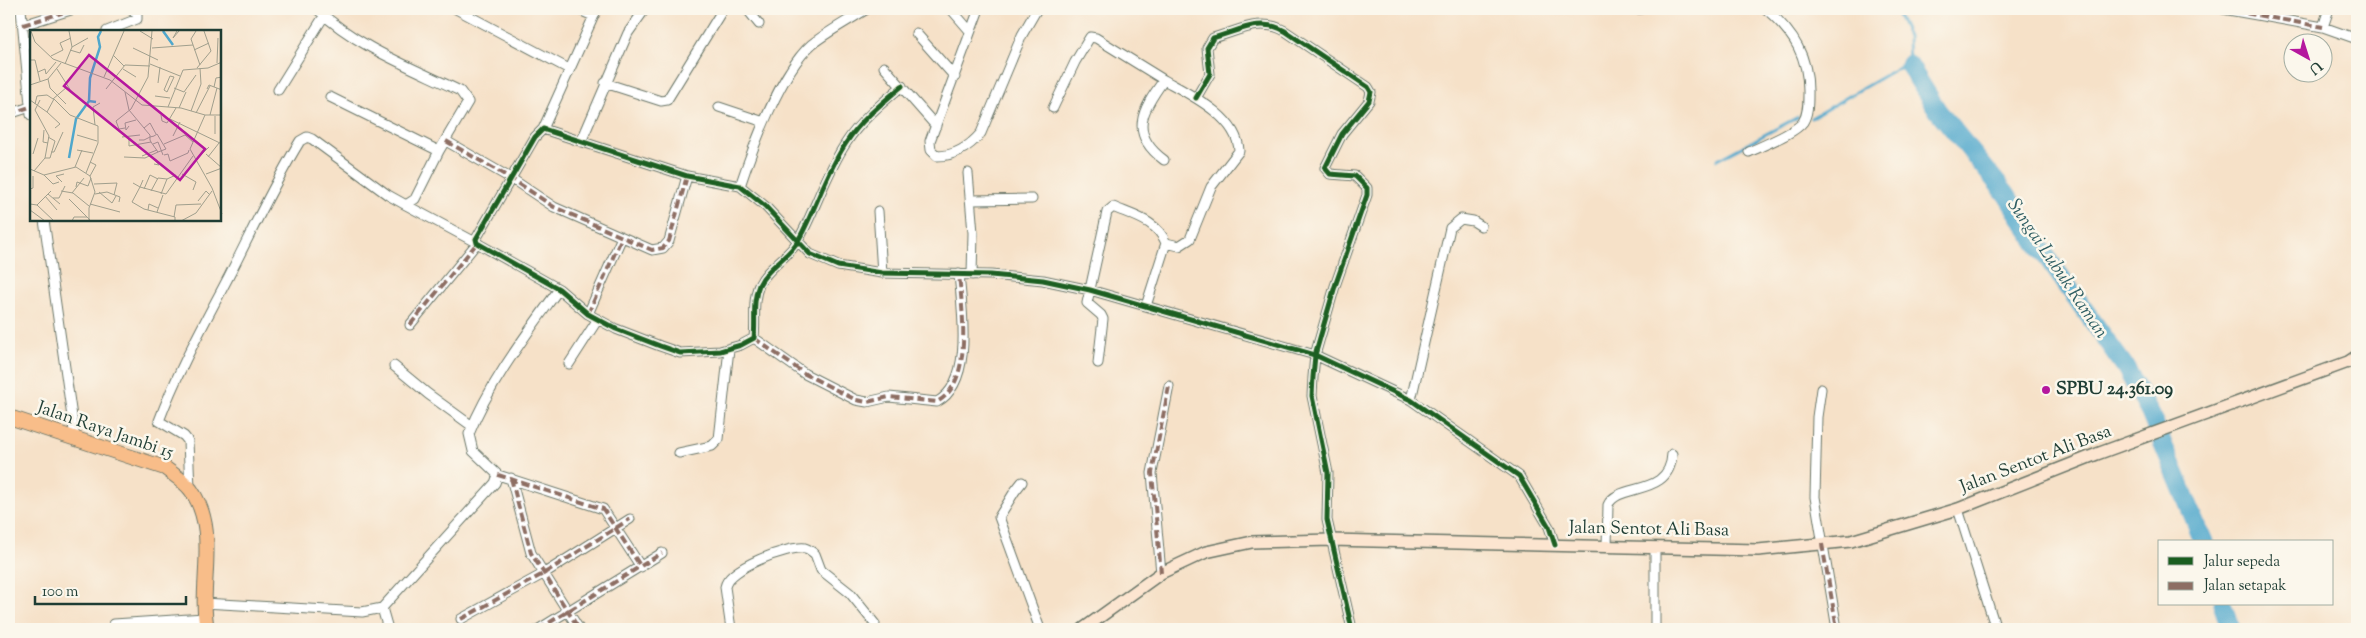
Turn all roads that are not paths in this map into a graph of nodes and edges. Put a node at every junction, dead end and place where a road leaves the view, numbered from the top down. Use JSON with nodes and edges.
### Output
{"nodes":[{"id":1,"x":21,"y":9,"type":"edge"},
{"id":2,"x":74,"y":9,"type":"edge"},
{"id":3,"x":130,"y":9,"type":"edge"},
{"id":4,"x":317,"y":9,"type":"edge"},
{"id":5,"x":452,"y":9,"type":"edge"},
{"id":6,"x":456,"y":9,"type":"edge"},
{"id":7,"x":577,"y":9,"type":"edge"},
{"id":8,"x":645,"y":9,"type":"edge"},
{"id":9,"x":723,"y":9,"type":"edge"},
{"id":10,"x":747,"y":9,"type":"edge"},
{"id":11,"x":867,"y":9,"type":"edge"},
{"id":12,"x":952,"y":9,"type":"edge"},
{"id":13,"x":979,"y":9,"type":"edge"},
{"id":14,"x":1038,"y":9,"type":"edge"},
{"id":15,"x":1766,"y":9,"type":"edge"},
{"id":16,"x":2223,"y":9,"type":"edge"},
{"id":17,"x":2330,"y":9,"type":"edge"},
{"id":18,"x":595,"y":12,"type":"edge"},
{"id":19,"x":324,"y":16,"type":"junction"},
{"id":20,"x":759,"y":24,"type":"dead end"},
{"id":21,"x":23,"y":25,"type":"junction"},
{"id":22,"x":2323,"y":27,"type":"junction"},
{"id":23,"x":110,"y":30,"type":"edge"},
{"id":24,"x":970,"y":30,"type":"junction"},
{"id":25,"x":916,"y":32,"type":"dead end"},
{"id":26,"x":2357,"y":38,"type":"edge"},
{"id":27,"x":884,"y":67,"type":"dead end"},
{"id":28,"x":570,"y":70,"type":"junction"},
{"id":29,"x":955,"y":77,"type":"junction"},
{"id":30,"x":1164,"y":80,"type":"junction"},
{"id":31,"x":605,"y":83,"type":"junction"},
{"id":32,"x":902,"y":86,"type":"junction"},
{"id":33,"x":278,"y":90,"type":"dead end"},
{"id":34,"x":330,"y":97,"type":"dead end"},
{"id":35,"x":1196,"y":98,"type":"junction"},
{"id":36,"x":30,"y":100,"type":"edge"},
{"id":37,"x":719,"y":107,"type":"dead end"},
{"id":38,"x":1053,"y":108,"type":"dead end"},
{"id":39,"x":30,"y":111,"type":"edge"},
{"id":40,"x":9,"y":114,"type":"edge"},
{"id":41,"x":764,"y":122,"type":"junction"},
{"id":42,"x":936,"y":126,"type":"junction"},
{"id":43,"x":543,"y":129,"type":"junction"},
{"id":44,"x":446,"y":141,"type":"junction"},
{"id":45,"x":581,"y":142,"type":"junction"},
{"id":46,"x":439,"y":151,"type":"junction"},
{"id":47,"x":1749,"y":152,"type":"dead end"},
{"id":48,"x":1164,"y":160,"type":"dead end"},
{"id":49,"x":968,"y":173,"type":"dead end"},
{"id":50,"x":687,"y":176,"type":"junction"},
{"id":51,"x":512,"y":179,"type":"junction"},
{"id":52,"x":740,"y":186,"type":"junction"},
{"id":53,"x":1032,"y":198,"type":"dead end"},
{"id":54,"x":971,"y":200,"type":"junction"},
{"id":55,"x":406,"y":205,"type":"junction"},
{"id":56,"x":878,"y":211,"type":"dead end"},
{"id":57,"x":44,"y":221,"type":"edge"},
{"id":58,"x":1481,"y":226,"type":"dead end"},
{"id":59,"x":622,"y":237,"type":"junction"},
{"id":60,"x":798,"y":241,"type":"junction"},
{"id":61,"x":477,"y":243,"type":"junction"},
{"id":62,"x":1166,"y":243,"type":"junction"},
{"id":63,"x":882,"y":273,"type":"junction"},
{"id":64,"x":959,"y":274,"type":"junction"},
{"id":65,"x":972,"y":275,"type":"junction"},
{"id":66,"x":559,"y":289,"type":"junction"},
{"id":67,"x":1090,"y":290,"type":"junction"},
{"id":68,"x":1146,"y":306,"type":"junction"},
{"id":69,"x":588,"y":314,"type":"junction"},
{"id":70,"x":598,"y":319,"type":"junction"},
{"id":71,"x":410,"y":325,"type":"dead end"},
{"id":72,"x":754,"y":338,"type":"junction"},
{"id":73,"x":729,"y":350,"type":"junction"},
{"id":74,"x":1316,"y":355,"type":"junction"},
{"id":75,"x":2354,"y":361,"type":"edge"},
{"id":76,"x":1098,"y":363,"type":"dead end"},
{"id":77,"x":569,"y":364,"type":"dead end"},
{"id":78,"x":394,"y":366,"type":"dead end"},
{"id":79,"x":1169,"y":386,"type":"dead end"},
{"id":80,"x":1821,"y":389,"type":"dead end"},
{"id":81,"x":1411,"y":400,"type":"junction"},
{"id":82,"x":9,"y":417,"type":"edge"},
{"id":83,"x":472,"y":426,"type":"junction"},
{"id":84,"x":75,"y":438,"type":"junction"},
{"id":85,"x":679,"y":453,"type":"dead end"},
{"id":86,"x":1672,"y":454,"type":"dead end"},
{"id":87,"x":498,"y":475,"type":"junction"},
{"id":88,"x":511,"y":478,"type":"junction"},
{"id":89,"x":1022,"y":482,"type":"dead end"},
{"id":90,"x":190,"y":489,"type":"junction"},
{"id":91,"x":1958,"y":509,"type":"junction"},
{"id":92,"x":630,"y":519,"type":"dead end"},
{"id":93,"x":617,"y":528,"type":"junction"},
{"id":94,"x":1331,"y":540,"type":"junction"},
{"id":95,"x":1822,"y":544,"type":"junction"},
{"id":96,"x":1555,"y":545,"type":"junction"},
{"id":97,"x":1607,"y":547,"type":"junction"},
{"id":98,"x":1654,"y":548,"type":"junction"},
{"id":99,"x":662,"y":553,"type":"dead end"},
{"id":100,"x":641,"y":567,"type":"junction"},
{"id":101,"x":1161,"y":573,"type":"junction"},
{"id":102,"x":543,"y":574,"type":"junction"},
{"id":103,"x":203,"y":603,"type":"junction"},
{"id":104,"x":382,"y":608,"type":"junction"},
{"id":105,"x":569,"y":613,"type":"junction"},
{"id":106,"x":461,"y":619,"type":"dead end"},
{"id":107,"x":114,"y":624,"type":"dead end"},
{"id":108,"x":205,"y":624,"type":"edge"},
{"id":109,"x":875,"y":624,"type":"dead end"},
{"id":110,"x":388,"y":629,"type":"edge"},
{"id":111,"x":539,"y":629,"type":"edge"},
{"id":112,"x":579,"y":629,"type":"edge"},
{"id":113,"x":731,"y":629,"type":"edge"},
{"id":114,"x":1040,"y":629,"type":"edge"},
{"id":115,"x":1083,"y":629,"type":"edge"},
{"id":116,"x":1352,"y":629,"type":"edge"},
{"id":117,"x":1655,"y":629,"type":"edge"},
{"id":118,"x":1836,"y":629,"type":"edge"},
{"id":119,"x":1996,"y":629,"type":"edge"}],
"edges":[{"from":1,"to":21,"type":"street"},
{"from":2,"to":21,"type":"street"},
{"from":3,"to":23,"type":"street"},
{"from":4,"to":19,"type":"street"},
{"from":5,"to":6,"type":"street"},
{"from":6,"to":28,"type":"street"},
{"from":7,"to":18,"type":"street"},
{"from":8,"to":31,"type":"street"},
{"from":9,"to":31,"type":"street"},
{"from":10,"to":20,"type":"street"},
{"from":11,"to":41,"type":"street"},
{"from":12,"to":24,"type":"street"},
{"from":13,"to":24,"type":"street"},
{"from":14,"to":42,"type":"street"},
{"from":15,"to":47,"type":"street"},
{"from":16,"to":22,"type":"street"},
{"from":17,"to":22,"type":"street"},
{"from":18,"to":28,"type":"street"},
{"from":19,"to":33,"type":"street"},
{"from":19,"to":44,"type":"street"},
{"from":21,"to":36,"type":"street"},
{"from":22,"to":26,"type":"street"},
{"from":24,"to":29,"type":"street"},
{"from":25,"to":29,"type":"street"},
{"from":27,"to":32,"type":"street"},
{"from":28,"to":43,"type":"street"},
{"from":29,"to":42,"type":"street"},
{"from":30,"to":35,"type":"street"},
{"from":30,"to":38,"type":"street"},
{"from":30,"to":48,"type":"street"},
{"from":31,"to":45,"type":"street"},
{"from":32,"to":42,"type":"street"},
{"from":32,"to":60,"type":"street"},
{"from":34,"to":46,"type":"street"},
{"from":35,"to":62,"type":"street"},
{"from":35,"to":74,"type":"street"},
{"from":37,"to":41,"type":"street"},
{"from":39,"to":40,"type":"street"},
{"from":41,"to":52,"type":"street"},
{"from":43,"to":45,"type":"street"},
{"from":43,"to":51,"type":"street"},
{"from":44,"to":46,"type":"street"},
{"from":44,"to":51,"type":"street"},
{"from":45,"to":50,"type":"street"},
{"from":46,"to":55,"type":"street"},
{"from":49,"to":54,"type":"street"},
{"from":50,"to":52,"type":"street"},
{"from":50,"to":59,"type":"street"},
{"from":51,"to":59,"type":"street"},
{"from":51,"to":61,"type":"street"},
{"from":52,"to":60,"type":"street"},
{"from":53,"to":54,"type":"street"},
{"from":54,"to":65,"type":"street"},
{"from":55,"to":61,"type":"street"},
{"from":55,"to":90,"type":"street"},
{"from":56,"to":63,"type":"street"},
{"from":57,"to":84,"type":"street"},
{"from":58,"to":81,"type":"street"},
{"from":59,"to":69,"type":"street"},
{"from":60,"to":63,"type":"street"},
{"from":60,"to":72,"type":"street"},
{"from":61,"to":66,"type":"street"},
{"from":61,"to":71,"type":"street"},
{"from":62,"to":67,"type":"street"},
{"from":62,"to":68,"type":"street"},
{"from":63,"to":64,"type":"street"},
{"from":64,"to":65,"type":"street"},
{"from":64,"to":72,"type":"street"},
{"from":65,"to":67,"type":"street"},
{"from":66,"to":69,"type":"street"},
{"from":66,"to":83,"type":"street"},
{"from":67,"to":68,"type":"street"},
{"from":67,"to":76,"type":"street"},
{"from":68,"to":74,"type":"street"},
{"from":69,"to":70,"type":"street"},
{"from":70,"to":73,"type":"street"},
{"from":70,"to":77,"type":"street"},
{"from":72,"to":73,"type":"street"},
{"from":73,"to":85,"type":"street"},
{"from":74,"to":81,"type":"street"},
{"from":74,"to":94,"type":"street"},
{"from":75,"to":91,"type":"main road","name":"Jalan Sentot Ali Basa"},
{"from":78,"to":83,"type":"street"},
{"from":79,"to":101,"type":"street"},
{"from":80,"to":95,"type":"street"},
{"from":81,"to":96,"type":"street"},
{"from":82,"to":84,"type":"highway","name":"Jalan Raya Jambi 15"},
{"from":83,"to":87,"type":"street"},
{"from":84,"to":90,"type":"highway","name":"Jalan Raya Jambi 15"},
{"from":86,"to":97,"type":"street"},
{"from":87,"to":88,"type":"street"},
{"from":87,"to":104,"type":"street"},
{"from":88,"to":93,"type":"street"},
{"from":88,"to":102,"type":"street"},
{"from":89,"to":114,"type":"street"},
{"from":90,"to":103,"type":"highway","name":"Jalan Raya Jambi 15"},
{"from":91,"to":95,"type":"main road","name":"Jalan Sentot Ali Basa"},
{"from":91,"to":119,"type":"street"},
{"from":92,"to":93,"type":"street"},
{"from":93,"to":100,"type":"street"},
{"from":93,"to":102,"type":"street"},
{"from":94,"to":96,"type":"main road","name":"Jalan Sentot Ali Basa"},
{"from":94,"to":101,"type":"main road","name":"Jalan Sentot Ali Basa"},
{"from":94,"to":116,"type":"street"},
{"from":95,"to":98,"type":"main road","name":"Jalan Sentot Ali Basa"},
{"from":95,"to":118,"type":"street"},
{"from":96,"to":97,"type":"main road","name":"Jalan Sentot Ali Basa"},
{"from":97,"to":98,"type":"main road","name":"Jalan Sentot Ali Basa"},
{"from":98,"to":117,"type":"street"},
{"from":99,"to":100,"type":"street"},
{"from":100,"to":105,"type":"street"},
{"from":101,"to":115,"type":"main road","name":"Jalan Sentot Ali Basa"},
{"from":102,"to":105,"type":"street"},
{"from":102,"to":106,"type":"street"},
{"from":103,"to":104,"type":"street"},
{"from":103,"to":108,"type":"highway","name":"Jalan Raya Jambi 15"},
{"from":104,"to":110,"type":"street"},
{"from":105,"to":111,"type":"street"},
{"from":105,"to":112,"type":"street"},
{"from":107,"to":108,"type":"street"},
{"from":109,"to":113,"type":"street"}]}
